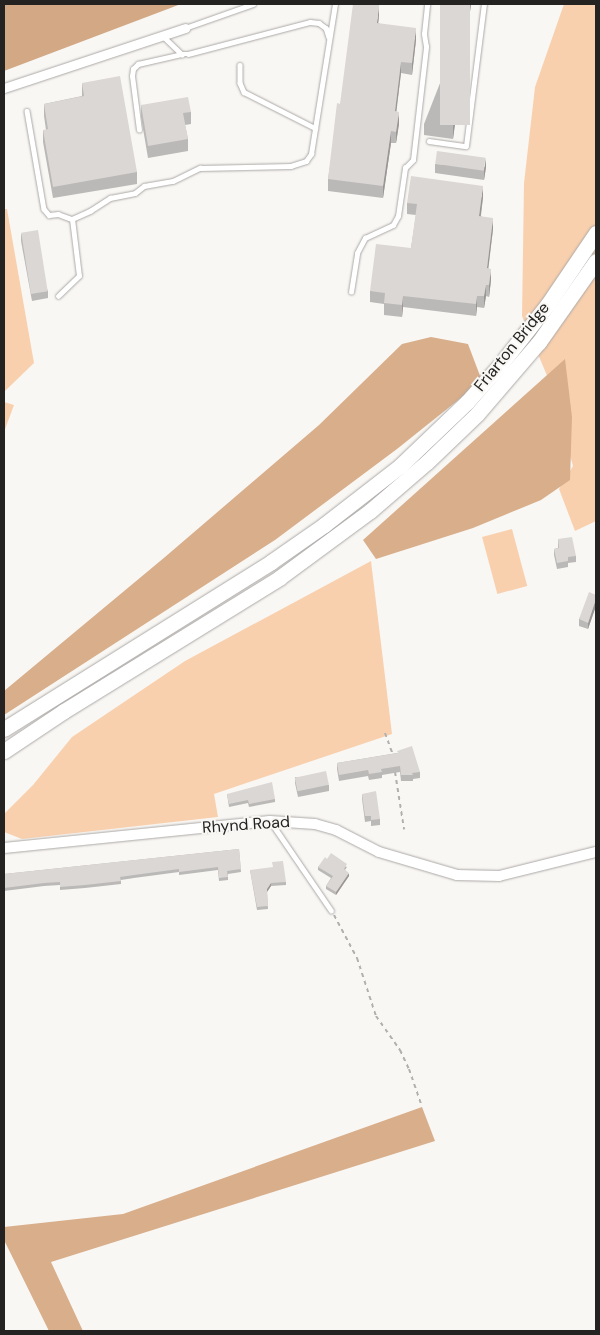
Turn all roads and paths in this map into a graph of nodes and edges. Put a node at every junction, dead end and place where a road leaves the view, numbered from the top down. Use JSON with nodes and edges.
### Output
{"nodes":[{"id":1,"x":253,"y":4,"type":"edge"},
{"id":2,"x":335,"y":4,"type":"edge"},
{"id":3,"x":427,"y":4,"type":"edge"},
{"id":4,"x":484,"y":4,"type":"edge"},
{"id":5,"x":185,"y":28,"type":"joint"},
{"id":6,"x":162,"y":35,"type":"junction"},
{"id":7,"x":330,"y":38,"type":"junction"},
{"id":8,"x":182,"y":54,"type":"junction"},
{"id":9,"x":240,"y":65,"type":"dead end"},
{"id":10,"x":4,"y":88,"type":"edge"},
{"id":11,"x":27,"y":111,"type":"dead end"},
{"id":12,"x":315,"y":128,"type":"junction"},
{"id":13,"x":139,"y":130,"type":"dead end"},
{"id":14,"x":428,"y":141,"type":"dead end"},
{"id":15,"x":404,"y":176,"type":"junction"},
{"id":16,"x":414,"y":177,"type":"edge"},
{"id":17,"x":72,"y":220,"type":"junction"},
{"id":18,"x":596,"y":233,"type":"edge"},
{"id":19,"x":596,"y":262,"type":"edge"},
{"id":20,"x":351,"y":292,"type":"dead end"},
{"id":21,"x":58,"y":296,"type":"dead end"},
{"id":22,"x":4,"y":729,"type":"edge"},
{"id":23,"x":385,"y":733,"type":"dead end"},
{"id":24,"x":4,"y":753,"type":"edge"},
{"id":25,"x":393,"y":757,"type":"edge"},
{"id":26,"x":394,"y":766,"type":"edge"},
{"id":27,"x":270,"y":821,"type":"junction"},
{"id":28,"x":404,"y":829,"type":"dead end"},
{"id":29,"x":4,"y":848,"type":"edge"},
{"id":30,"x":596,"y":852,"type":"edge"},
{"id":31,"x":331,"y":910,"type":"joint"},
{"id":32,"x":421,"y":1104,"type":"dead end"}],
"edges":[{"from":1,"to":5,"type":"lane"},
{"from":2,"to":7,"type":"lane"},
{"from":3,"to":15,"type":"lane"},
{"from":4,"to":14,"type":"lane"},
{"from":5,"to":6,"type":"street"},
{"from":6,"to":8,"type":"lane"},
{"from":6,"to":10,"type":"street"},
{"from":7,"to":8,"type":"lane"},
{"from":7,"to":12,"type":"lane"},
{"from":8,"to":13,"type":"lane"},
{"from":9,"to":12,"type":"lane"},
{"from":11,"to":17,"type":"lane"},
{"from":12,"to":17,"type":"lane"},
{"from":15,"to":16,"type":"lane"},
{"from":15,"to":20,"type":"lane"},
{"from":17,"to":21,"type":"lane"},
{"from":18,"to":22,"type":"highway","name":"Friarton Bridge"},
{"from":19,"to":24,"type":"highway","name":"Friarton Bridge"},
{"from":23,"to":25,"type":"path"},
{"from":26,"to":28,"type":"path"},
{"from":27,"to":29,"type":"street","name":"Rhynd Road"},
{"from":27,"to":30,"type":"street","name":"Rhynd Road"},
{"from":27,"to":31,"type":"lane"},
{"from":31,"to":32,"type":"path"}]}
